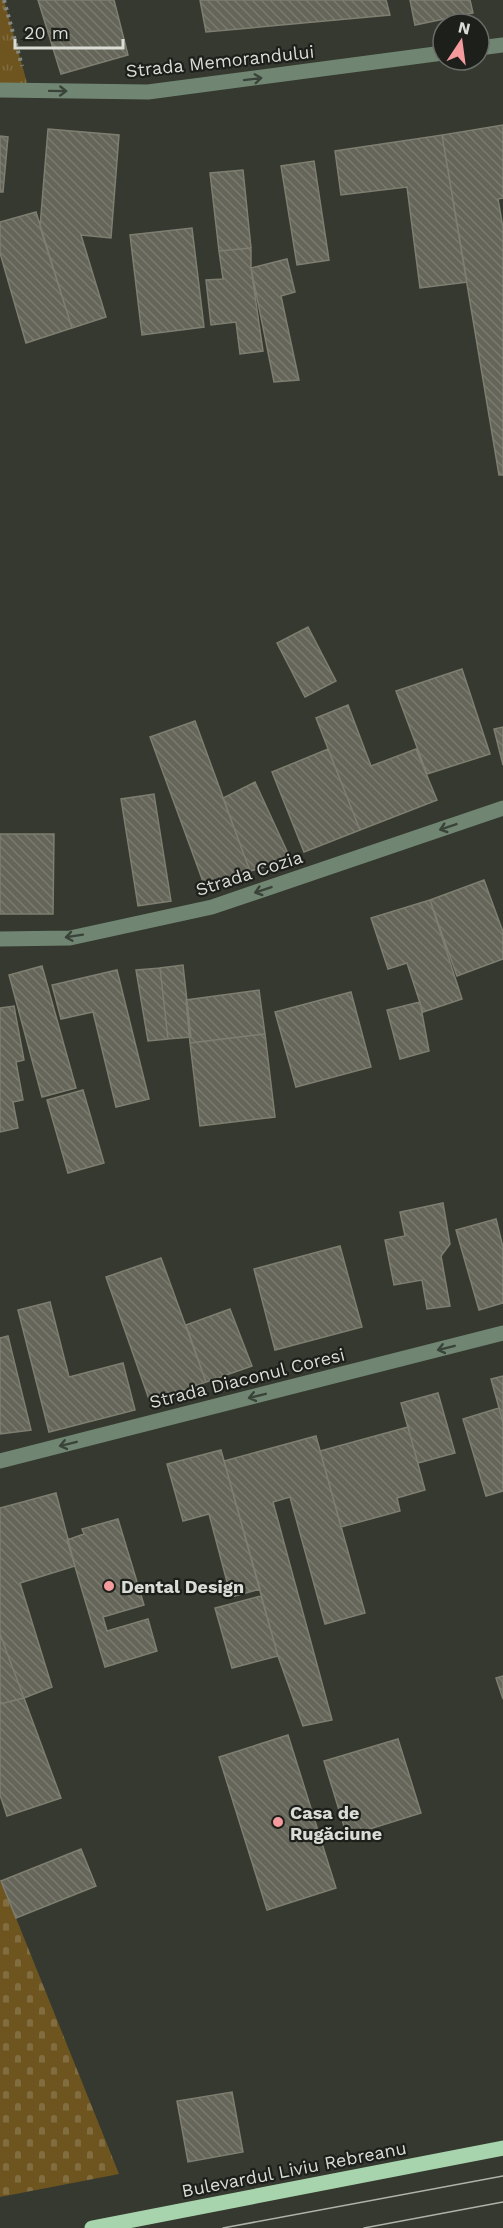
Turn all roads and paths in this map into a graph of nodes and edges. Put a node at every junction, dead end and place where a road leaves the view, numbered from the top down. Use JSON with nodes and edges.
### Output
{"nodes":[{"id":1,"x":4,"y":0,"type":"edge"},
{"id":2,"x":431,"y":55,"type":"edge"},
{"id":3,"x":0,"y":90,"type":"edge"},
{"id":4,"x":29,"y":90,"type":"junction"},
{"id":5,"x":503,"y":808,"type":"edge"},
{"id":6,"x":0,"y":939,"type":"edge"},
{"id":7,"x":503,"y":1333,"type":"edge"},
{"id":8,"x":0,"y":1461,"type":"edge"},
{"id":9,"x":503,"y":2148,"type":"edge"},
{"id":10,"x":92,"y":2228,"type":"edge"}],
"edges":[{"from":1,"to":4,"type":"path"},
{"from":4,"to":2,"type":"street","name":"Strada Memorandului","one_way":true},
{"from":3,"to":4,"type":"street","name":"Strada Memorandului"},
{"from":5,"to":6,"type":"street","name":"Strada Cozia","one_way":true},
{"from":7,"to":8,"type":"street","name":"Strada Diaconul Coresi","one_way":true},
{"from":9,"to":10,"type":"main road","name":"Bulevardul Liviu Rebreanu"}]}
